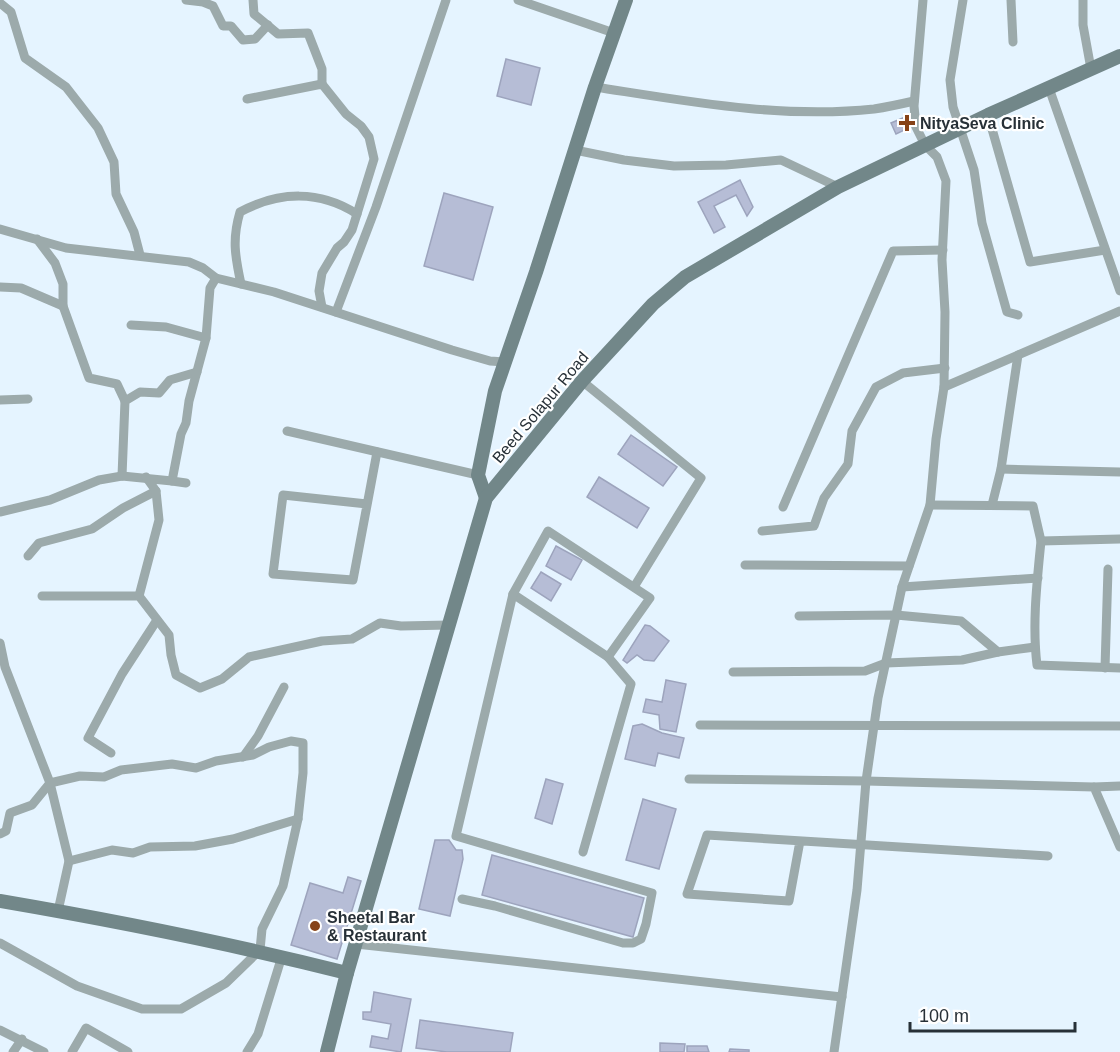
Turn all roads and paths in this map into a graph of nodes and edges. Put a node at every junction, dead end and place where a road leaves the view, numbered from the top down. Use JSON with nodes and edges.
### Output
{"nodes":[{"id":1,"x":186,"y":0,"type":"edge"},
{"id":2,"x":253,"y":0,"type":"edge"},
{"id":3,"x":446,"y":0,"type":"edge"},
{"id":4,"x":518,"y":0,"type":"edge"},
{"id":5,"x":626,"y":0,"type":"edge"},
{"id":6,"x":923,"y":0,"type":"edge"},
{"id":7,"x":963,"y":0,"type":"edge"},
{"id":8,"x":1011,"y":0,"type":"edge"},
{"id":9,"x":1083,"y":0,"type":"edge"},
{"id":10,"x":0,"y":3,"type":"edge"},
{"id":11,"x":268,"y":25,"type":"junction"},
{"id":12,"x":614,"y":33,"type":"junction"},
{"id":13,"x":1013,"y":42,"type":"dead end"},
{"id":14,"x":1120,"y":56,"type":"edge"},
{"id":15,"x":1091,"y":69,"type":"junction"},
{"id":16,"x":322,"y":84,"type":"junction"},
{"id":17,"x":595,"y":87,"type":"junction"},
{"id":18,"x":1048,"y":88,"type":"junction"},
{"id":19,"x":247,"y":99,"type":"dead end"},
{"id":20,"x":914,"y":101,"type":"junction"},
{"id":21,"x":988,"y":115,"type":"junction"},
{"id":22,"x":960,"y":128,"type":"junction"},
{"id":23,"x":925,"y":145,"type":"junction"},
{"id":24,"x":575,"y":150,"type":"junction"},
{"id":25,"x":838,"y":187,"type":"junction"},
{"id":26,"x":357,"y":214,"type":"junction"},
{"id":27,"x":0,"y":229,"type":"edge"},
{"id":28,"x":36,"y":238,"type":"junction"},
{"id":29,"x":943,"y":250,"type":"junction"},
{"id":30,"x":1105,"y":250,"type":"junction"},
{"id":31,"x":140,"y":255,"type":"junction"},
{"id":32,"x":216,"y":278,"type":"junction"},
{"id":33,"x":241,"y":284,"type":"junction"},
{"id":34,"x":0,"y":287,"type":"edge"},
{"id":35,"x":1120,"y":291,"type":"edge"},
{"id":36,"x":63,"y":306,"type":"junction"},
{"id":37,"x":322,"y":307,"type":"junction"},
{"id":38,"x":1120,"y":311,"type":"edge"},
{"id":39,"x":336,"y":312,"type":"junction"},
{"id":40,"x":1018,"y":315,"type":"dead end"},
{"id":41,"x":130,"y":325,"type":"dead end"},
{"id":42,"x":206,"y":338,"type":"junction"},
{"id":43,"x":1018,"y":355,"type":"junction"},
{"id":44,"x":505,"y":362,"type":"junction"},
{"id":45,"x":945,"y":368,"type":"junction"},
{"id":46,"x":197,"y":372,"type":"junction"},
{"id":47,"x":582,"y":381,"type":"junction"},
{"id":48,"x":944,"y":387,"type":"junction"},
{"id":49,"x":28,"y":399,"type":"dead end"},
{"id":50,"x":0,"y":400,"type":"edge"},
{"id":51,"x":125,"y":400,"type":"junction"},
{"id":52,"x":287,"y":431,"type":"dead end"},
{"id":53,"x":377,"y":452,"type":"junction"},
{"id":54,"x":1001,"y":469,"type":"junction"},
{"id":55,"x":1120,"y":472,"type":"edge"},
{"id":56,"x":478,"y":475,"type":"junction"},
{"id":57,"x":122,"y":476,"type":"junction"},
{"id":58,"x":146,"y":477,"type":"junction"},
{"id":59,"x":172,"y":480,"type":"junction"},
{"id":60,"x":186,"y":483,"type":"dead end"},
{"id":61,"x":156,"y":491,"type":"junction"},
{"id":62,"x":486,"y":498,"type":"junction"},
{"id":63,"x":368,"y":504,"type":"junction"},
{"id":64,"x":930,"y":505,"type":"junction"},
{"id":65,"x":992,"y":505,"type":"junction"},
{"id":66,"x":0,"y":506,"type":"edge"},
{"id":67,"x":783,"y":507,"type":"dead end"},
{"id":68,"x":0,"y":512,"type":"edge"},
{"id":69,"x":762,"y":531,"type":"dead end"},
{"id":70,"x":1120,"y":539,"type":"edge"},
{"id":71,"x":1041,"y":541,"type":"junction"},
{"id":72,"x":28,"y":556,"type":"dead end"},
{"id":73,"x":745,"y":565,"type":"dead end"},
{"id":74,"x":909,"y":566,"type":"junction"},
{"id":75,"x":1108,"y":568,"type":"dead end"},
{"id":76,"x":1038,"y":578,"type":"junction"},
{"id":77,"x":633,"y":587,"type":"junction"},
{"id":78,"x":902,"y":588,"type":"junction"},
{"id":79,"x":513,"y":594,"type":"junction"},
{"id":80,"x":42,"y":596,"type":"dead end"},
{"id":81,"x":139,"y":596,"type":"junction"},
{"id":82,"x":896,"y":615,"type":"junction"},
{"id":83,"x":799,"y":616,"type":"dead end"},
{"id":84,"x":157,"y":620,"type":"junction"},
{"id":85,"x":449,"y":625,"type":"junction"},
{"id":86,"x":0,"y":643,"type":"edge"},
{"id":87,"x":1035,"y":647,"type":"junction"},
{"id":88,"x":998,"y":652,"type":"junction"},
{"id":89,"x":608,"y":657,"type":"junction"},
{"id":90,"x":886,"y":663,"type":"junction"},
{"id":91,"x":1106,"y":668,"type":"junction"},
{"id":92,"x":1120,"y":668,"type":"edge"},
{"id":93,"x":734,"y":672,"type":"dead end"},
{"id":94,"x":284,"y":687,"type":"dead end"},
{"id":95,"x":700,"y":725,"type":"dead end"},
{"id":96,"x":874,"y":725,"type":"junction"},
{"id":97,"x":1120,"y":726,"type":"edge"},
{"id":98,"x":111,"y":753,"type":"dead end"},
{"id":99,"x":243,"y":757,"type":"junction"},
{"id":100,"x":689,"y":779,"type":"dead end"},
{"id":101,"x":866,"y":781,"type":"junction"},
{"id":102,"x":50,"y":783,"type":"junction"},
{"id":103,"x":1120,"y":786,"type":"edge"},
{"id":104,"x":1094,"y":787,"type":"junction"},
{"id":105,"x":298,"y":819,"type":"junction"},
{"id":106,"x":0,"y":834,"type":"edge"},
{"id":107,"x":800,"y":841,"type":"junction"},
{"id":108,"x":861,"y":844,"type":"junction"},
{"id":109,"x":1120,"y":847,"type":"edge"},
{"id":110,"x":583,"y":852,"type":"dead end"},
{"id":111,"x":1048,"y":856,"type":"dead end"},
{"id":112,"x":69,"y":861,"type":"junction"},
{"id":113,"x":462,"y":899,"type":"dead end"},
{"id":114,"x":0,"y":901,"type":"edge"},
{"id":115,"x":57,"y":911,"type":"junction"},
{"id":116,"x":0,"y":943,"type":"edge"},
{"id":117,"x":356,"y":944,"type":"junction"},
{"id":118,"x":260,"y":951,"type":"junction"},
{"id":119,"x":282,"y":956,"type":"junction"},
{"id":120,"x":348,"y":973,"type":"junction"},
{"id":121,"x":842,"y":997,"type":"junction"},
{"id":122,"x":0,"y":1030,"type":"edge"},
{"id":123,"x":22,"y":1039,"type":"junction"},
{"id":124,"x":13,"y":1052,"type":"edge"},
{"id":125,"x":44,"y":1052,"type":"edge"},
{"id":126,"x":72,"y":1052,"type":"edge"},
{"id":127,"x":128,"y":1052,"type":"edge"},
{"id":128,"x":248,"y":1052,"type":"edge"},
{"id":129,"x":327,"y":1052,"type":"edge"},
{"id":130,"x":834,"y":1052,"type":"edge"}],
"edges":[{"from":1,"to":11,"type":"street"},
{"from":2,"to":11,"type":"street"},
{"from":3,"to":39,"type":"street"},
{"from":4,"to":12,"type":"street"},
{"from":5,"to":12,"type":"main road"},
{"from":6,"to":20,"type":"street"},
{"from":7,"to":22,"type":"street"},
{"from":8,"to":13,"type":"street"},
{"from":9,"to":15,"type":"street"},
{"from":10,"to":31,"type":"street"},
{"from":11,"to":16,"type":"street"},
{"from":12,"to":17,"type":"main road"},
{"from":14,"to":15,"type":"main road","name":"Beed Solapur Road"},
{"from":15,"to":18,"type":"main road","name":"Beed Solapur Road"},
{"from":16,"to":19,"type":"street"},
{"from":16,"to":26,"type":"street"},
{"from":17,"to":20,"type":"street"},
{"from":17,"to":24,"type":"main road"},
{"from":18,"to":21,"type":"main road","name":"Beed Solapur Road"},
{"from":18,"to":30,"type":"street"},
{"from":20,"to":23,"type":"street"},
{"from":21,"to":22,"type":"main road","name":"Beed Solapur Road"},
{"from":21,"to":30,"type":"street"},
{"from":22,"to":23,"type":"main road","name":"Beed Solapur Road"},
{"from":22,"to":40,"type":"street"},
{"from":23,"to":25,"type":"main road","name":"Beed Solapur Road"},
{"from":23,"to":29,"type":"street"},
{"from":24,"to":25,"type":"street"},
{"from":24,"to":44,"type":"main road"},
{"from":25,"to":47,"type":"main road","name":"Beed Solapur Road"},
{"from":26,"to":33,"type":"street"},
{"from":26,"to":37,"type":"street"},
{"from":27,"to":28,"type":"street"},
{"from":28,"to":31,"type":"street"},
{"from":28,"to":36,"type":"street"},
{"from":29,"to":45,"type":"street"},
{"from":29,"to":67,"type":"street"},
{"from":30,"to":35,"type":"street"},
{"from":31,"to":32,"type":"street"},
{"from":32,"to":33,"type":"street"},
{"from":32,"to":42,"type":"street"},
{"from":33,"to":37,"type":"street"},
{"from":34,"to":36,"type":"street"},
{"from":36,"to":51,"type":"street"},
{"from":37,"to":39,"type":"street"},
{"from":38,"to":43,"type":"street"},
{"from":39,"to":44,"type":"street"},
{"from":41,"to":42,"type":"street"},
{"from":42,"to":46,"type":"street"},
{"from":43,"to":48,"type":"street"},
{"from":43,"to":54,"type":"street"},
{"from":44,"to":56,"type":"main road"},
{"from":45,"to":48,"type":"street"},
{"from":45,"to":69,"type":"street"},
{"from":46,"to":51,"type":"street"},
{"from":46,"to":59,"type":"street"},
{"from":47,"to":62,"type":"main road","name":"Beed Solapur Road"},
{"from":47,"to":77,"type":"street"},
{"from":48,"to":64,"type":"street"},
{"from":49,"to":50,"type":"street"},
{"from":51,"to":57,"type":"street"},
{"from":52,"to":53,"type":"street"},
{"from":53,"to":56,"type":"street"},
{"from":53,"to":63,"type":"street"},
{"from":54,"to":55,"type":"street"},
{"from":54,"to":65,"type":"street"},
{"from":56,"to":62,"type":"main road"},
{"from":57,"to":58,"type":"street"},
{"from":57,"to":68,"type":"street"},
{"from":58,"to":59,"type":"street"},
{"from":58,"to":61,"type":"street"},
{"from":59,"to":60,"type":"street"},
{"from":61,"to":72,"type":"street"},
{"from":61,"to":81,"type":"street"},
{"from":62,"to":85,"type":"main road","name":"Beed Solapur Road"},
{"from":63,"to":63,"type":"street"},
{"from":64,"to":65,"type":"street"},
{"from":64,"to":74,"type":"street"},
{"from":65,"to":71,"type":"street"},
{"from":66,"to":68,"type":"street"},
{"from":70,"to":71,"type":"street"},
{"from":71,"to":76,"type":"street"},
{"from":73,"to":74,"type":"street"},
{"from":74,"to":78,"type":"street"},
{"from":75,"to":91,"type":"street"},
{"from":76,"to":78,"type":"street"},
{"from":76,"to":87,"type":"street"},
{"from":77,"to":79,"type":"street"},
{"from":77,"to":89,"type":"street"},
{"from":78,"to":82,"type":"street"},
{"from":79,"to":89,"type":"street"},
{"from":79,"to":113,"type":"street"},
{"from":80,"to":81,"type":"street"},
{"from":81,"to":84,"type":"street"},
{"from":82,"to":83,"type":"street"},
{"from":82,"to":88,"type":"street"},
{"from":82,"to":90,"type":"street"},
{"from":84,"to":85,"type":"street"},
{"from":84,"to":98,"type":"street"},
{"from":85,"to":117,"type":"main road","name":"Beed Solapur Road"},
{"from":86,"to":102,"type":"street"},
{"from":87,"to":88,"type":"street"},
{"from":87,"to":91,"type":"street"},
{"from":88,"to":90,"type":"street"},
{"from":89,"to":110,"type":"street"},
{"from":90,"to":93,"type":"street"},
{"from":90,"to":96,"type":"street"},
{"from":91,"to":92,"type":"street"},
{"from":94,"to":99,"type":"street"},
{"from":95,"to":96,"type":"street"},
{"from":96,"to":97,"type":"street"},
{"from":96,"to":101,"type":"street"},
{"from":99,"to":102,"type":"street"},
{"from":99,"to":105,"type":"street"},
{"from":100,"to":101,"type":"street"},
{"from":101,"to":104,"type":"street"},
{"from":101,"to":108,"type":"street"},
{"from":102,"to":106,"type":"street"},
{"from":102,"to":112,"type":"street"},
{"from":103,"to":104,"type":"street"},
{"from":104,"to":109,"type":"street"},
{"from":105,"to":112,"type":"street"},
{"from":105,"to":118,"type":"street"},
{"from":107,"to":107,"type":"street"},
{"from":107,"to":108,"type":"street"},
{"from":108,"to":111,"type":"street"},
{"from":108,"to":121,"type":"street"},
{"from":112,"to":115,"type":"street"},
{"from":114,"to":115,"type":"main road"},
{"from":115,"to":118,"type":"main road"},
{"from":116,"to":118,"type":"street"},
{"from":117,"to":120,"type":"main road","name":"Beed Solapur Road"},
{"from":117,"to":121,"type":"street"},
{"from":118,"to":119,"type":"main road"},
{"from":119,"to":120,"type":"main road"},
{"from":119,"to":128,"type":"street"},
{"from":120,"to":129,"type":"main road","name":"Beed Solapur Road"},
{"from":121,"to":130,"type":"street"},
{"from":122,"to":123,"type":"street"},
{"from":123,"to":124,"type":"street"},
{"from":123,"to":125,"type":"street"},
{"from":126,"to":127,"type":"street"}]}
